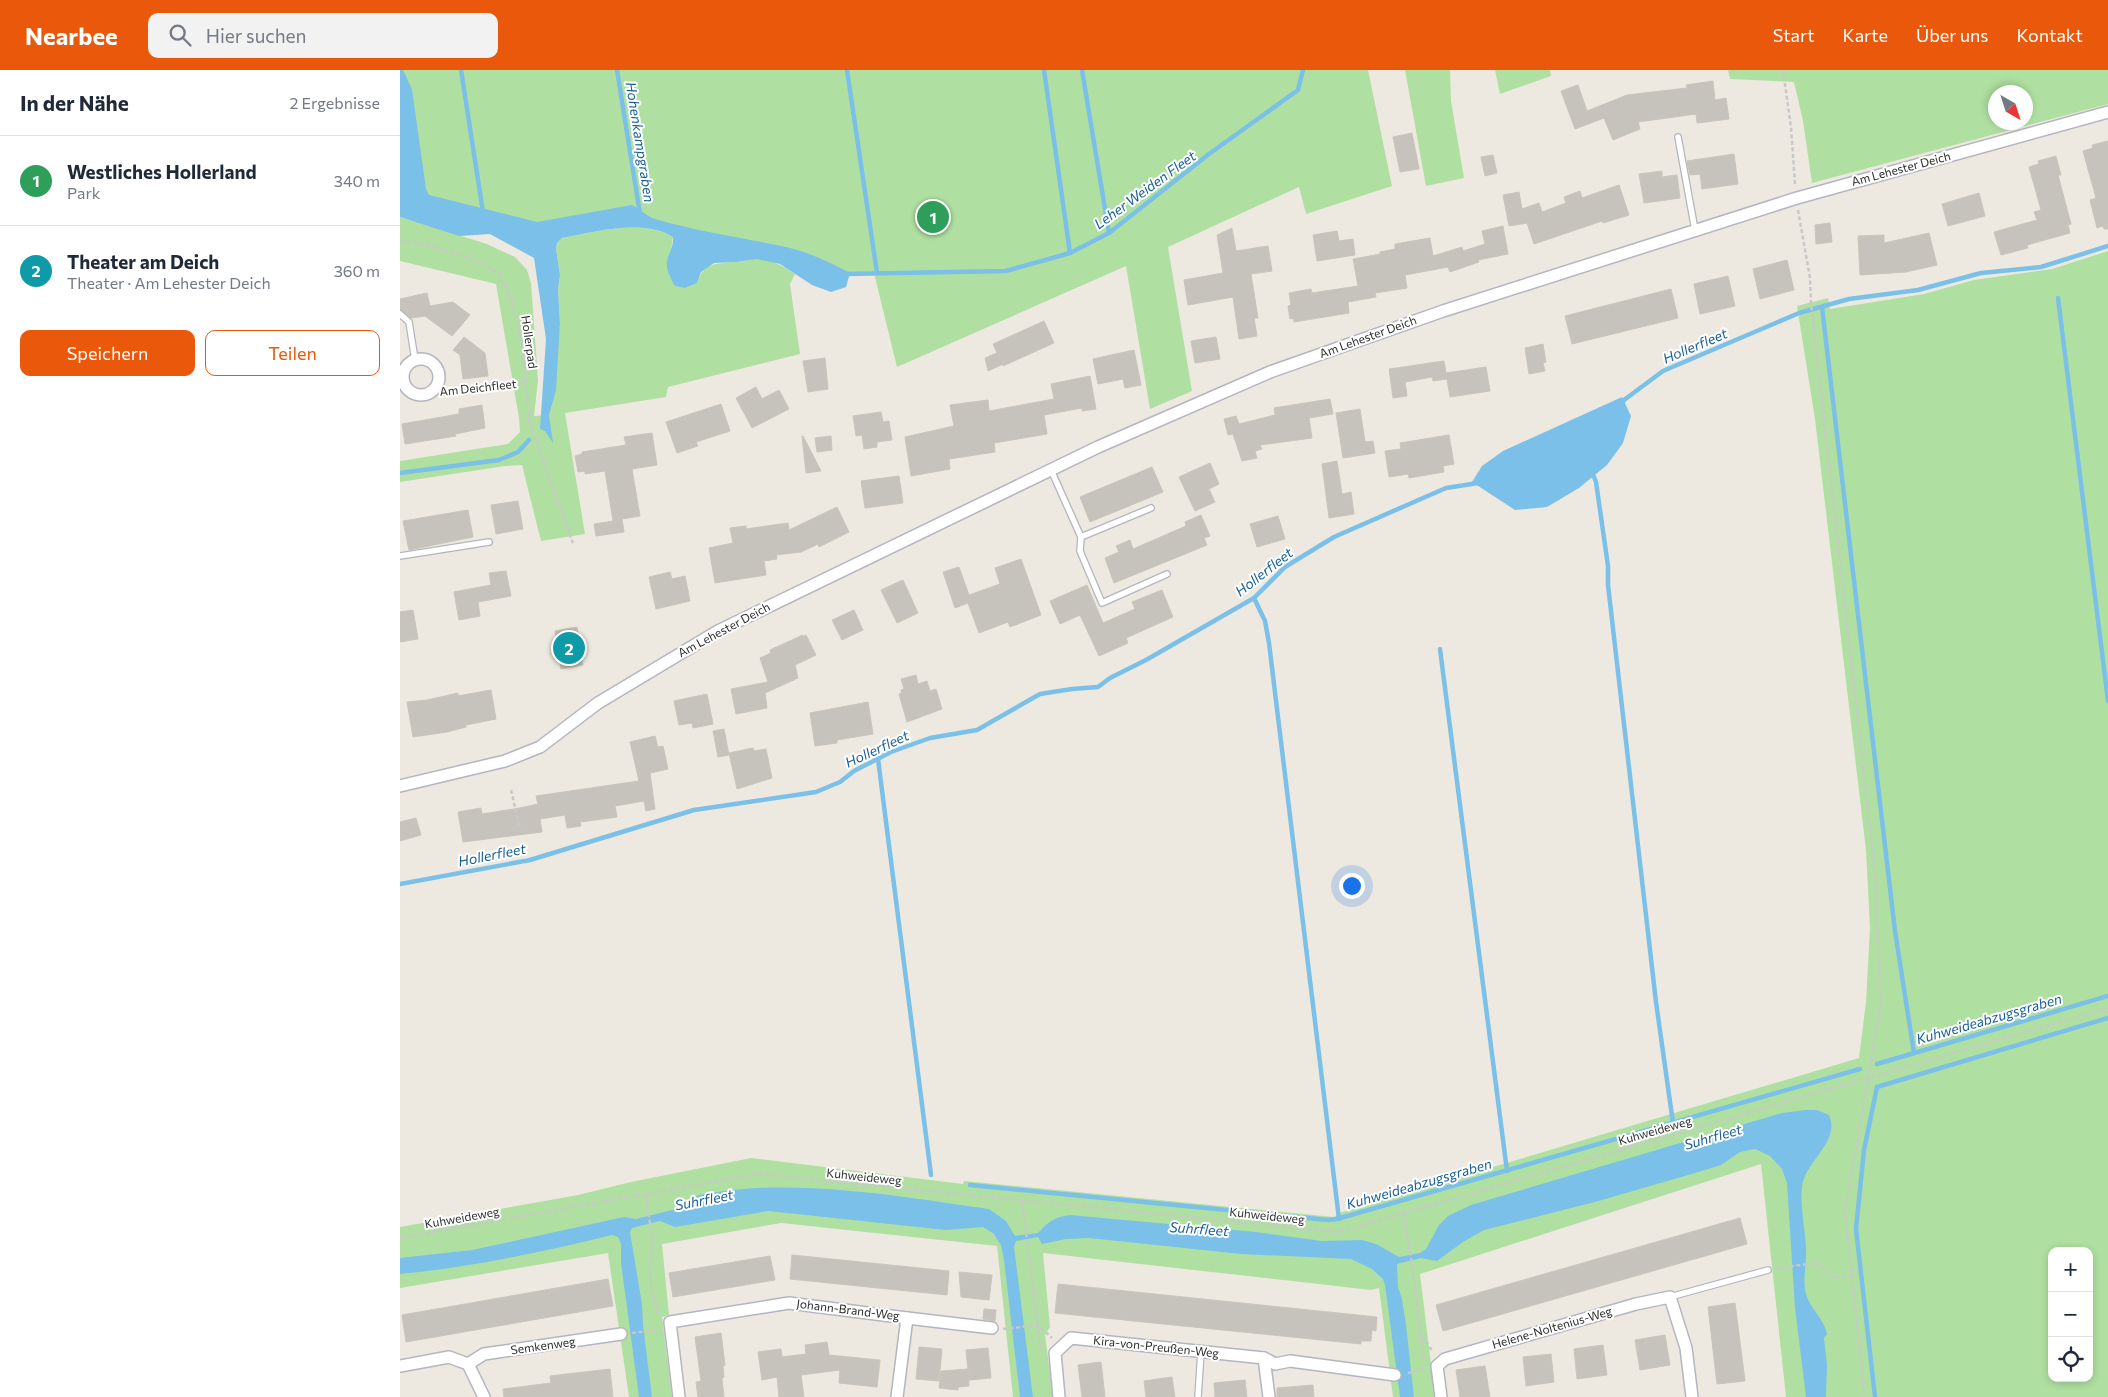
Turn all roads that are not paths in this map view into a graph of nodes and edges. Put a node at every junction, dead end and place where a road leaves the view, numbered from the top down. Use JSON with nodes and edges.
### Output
{"nodes":[{"id":1,"x":2108,"y":112,"type":"edge"},
{"id":2,"x":1678,"y":137,"type":"dead end"},
{"id":3,"x":1695,"y":230,"type":"junction"},
{"id":4,"x":400,"y":314,"type":"edge"},
{"id":5,"x":415,"y":360,"type":"junction"},
{"id":6,"x":402,"y":380,"type":"edge"},
{"id":7,"x":1051,"y":470,"type":"junction"},
{"id":8,"x":1151,"y":508,"type":"dead end"},
{"id":9,"x":1081,"y":537,"type":"junction"},
{"id":10,"x":489,"y":542,"type":"dead end"},
{"id":11,"x":400,"y":556,"type":"edge"},
{"id":12,"x":1167,"y":574,"type":"dead end"},
{"id":13,"x":400,"y":786,"type":"edge"},
{"id":14,"x":1768,"y":1270,"type":"dead end"},
{"id":15,"x":1670,"y":1297,"type":"junction"},
{"id":16,"x":906,"y":1318,"type":"junction"},
{"id":17,"x":996,"y":1329,"type":"road end"},
{"id":18,"x":621,"y":1334,"type":"road end"},
{"id":19,"x":1201,"y":1352,"type":"junction"},
{"id":20,"x":1264,"y":1358,"type":"junction"},
{"id":21,"x":468,"y":1364,"type":"junction"},
{"id":22,"x":400,"y":1366,"type":"edge"},
{"id":23,"x":1395,"y":1375,"type":"dead end"},
{"id":24,"x":484,"y":1397,"type":"edge"},
{"id":25,"x":679,"y":1397,"type":"edge"},
{"id":26,"x":897,"y":1397,"type":"edge"},
{"id":27,"x":1059,"y":1397,"type":"edge"},
{"id":28,"x":1198,"y":1397,"type":"edge"},
{"id":29,"x":1269,"y":1397,"type":"edge"},
{"id":30,"x":1441,"y":1397,"type":"edge"},
{"id":31,"x":1692,"y":1397,"type":"edge"}],
"edges":[{"from":1,"to":3,"type":"street","name":"Am Lehester Deich"},
{"from":2,"to":3,"type":"lane"},
{"from":3,"to":7,"type":"street","name":"Am Lehester Deich"},
{"from":4,"to":5,"type":"lane"},
{"from":5,"to":6,"type":"street","name":"Am Deichfleet"},
{"from":5,"to":6,"type":"street","name":"Am Deichfleet"},
{"from":7,"to":9,"type":"lane"},
{"from":7,"to":13,"type":"street","name":"Am Lehester Deich"},
{"from":8,"to":9,"type":"lane"},
{"from":9,"to":12,"type":"lane"},
{"from":10,"to":11,"type":"lane"},
{"from":14,"to":15,"type":"lane","name":"Helene-Noltenius-Weg"},
{"from":15,"to":30,"type":"street","name":"Helene-Noltenius-Weg"},
{"from":15,"to":31,"type":"street"},
{"from":16,"to":17,"type":"street","name":"Johann-Brand-Weg"},
{"from":16,"to":25,"type":"street","name":"Johann-Brand-Weg"},
{"from":16,"to":26,"type":"street","name":"Johann-Brand-Weg"},
{"from":18,"to":21,"type":"street","name":"Semkenweg"},
{"from":19,"to":20,"type":"street","name":"Kira-von-Preußen-Weg"},
{"from":19,"to":27,"type":"street","name":"Kira-von-Preußen-Weg"},
{"from":19,"to":28,"type":"lane"},
{"from":20,"to":23,"type":"street","name":"Kira-von-Preußen-Weg"},
{"from":20,"to":29,"type":"street"},
{"from":21,"to":22,"type":"street"},
{"from":21,"to":24,"type":"street"}]}
